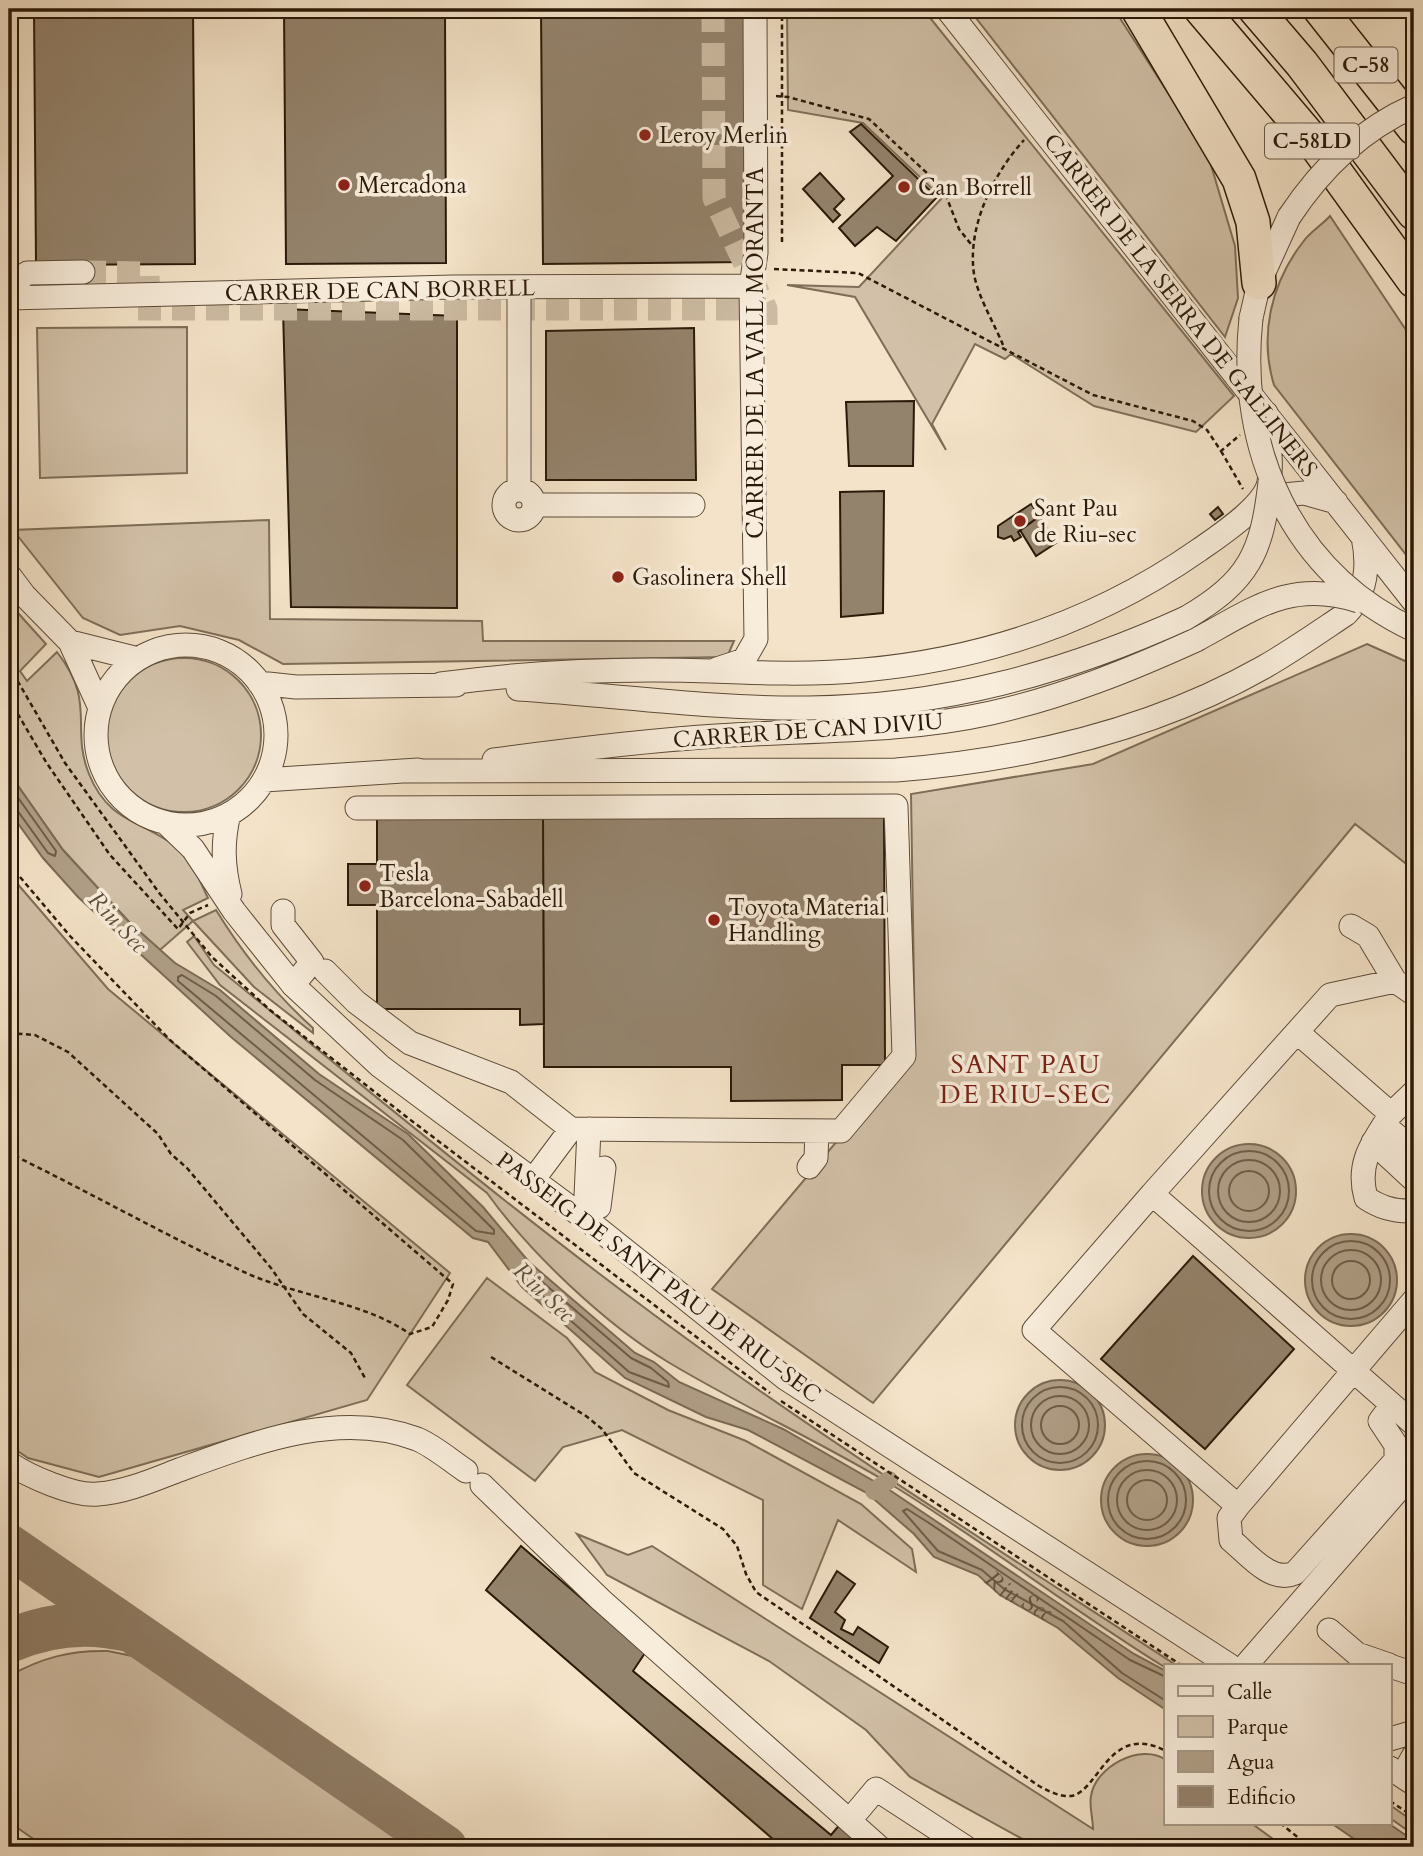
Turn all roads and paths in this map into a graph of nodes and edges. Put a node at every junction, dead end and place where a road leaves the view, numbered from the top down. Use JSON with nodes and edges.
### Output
{"nodes":[{"id":1,"x":755,"y":9,"type":"edge"},
{"id":2,"x":782,"y":9,"type":"edge"},
{"id":3,"x":947,"y":9,"type":"edge"},
{"id":4,"x":1138,"y":9,"type":"edge"},
{"id":5,"x":1201,"y":9,"type":"edge"},
{"id":6,"x":1255,"y":9,"type":"edge"},
{"id":7,"x":1320,"y":9,"type":"edge"},
{"id":8,"x":755,"y":95,"type":"junction"},
{"id":9,"x":783,"y":97,"type":"junction"},
{"id":10,"x":1413,"y":120,"type":"edge"},
{"id":11,"x":1038,"y":124,"type":"junction"},
{"id":12,"x":1414,"y":213,"type":"edge"},
{"id":13,"x":782,"y":242,"type":"dead end"},
{"id":14,"x":974,"y":248,"type":"junction"},
{"id":15,"x":83,"y":272,"type":"tunnel mouth"},
{"id":16,"x":752,"y":277,"type":"junction"},
{"id":17,"x":1414,"y":281,"type":"edge"},
{"id":18,"x":1259,"y":283,"type":"junction"},
{"id":19,"x":519,"y":287,"type":"junction"},
{"id":20,"x":9,"y":288,"type":"edge"},
{"id":21,"x":46,"y":296,"type":"junction"},
{"id":22,"x":9,"y":298,"type":"edge"},
{"id":23,"x":138,"y":309,"type":"tunnel mouth"},
{"id":24,"x":766,"y":324,"type":"tunnel mouth"},
{"id":25,"x":1003,"y":346,"type":"junction"},
{"id":26,"x":1266,"y":413,"type":"junction"},
{"id":27,"x":1267,"y":489,"type":"junction"},
{"id":28,"x":1336,"y":502,"type":"junction"},
{"id":29,"x":693,"y":505,"type":"dead end"},
{"id":30,"x":755,"y":537,"type":"junction"},
{"id":31,"x":1363,"y":537,"type":"junction"},
{"id":32,"x":9,"y":575,"type":"edge"},
{"id":33,"x":1414,"y":602,"type":"edge"},
{"id":34,"x":1370,"y":605,"type":"junction"},
{"id":35,"x":1346,"y":614,"type":"junction"},
{"id":36,"x":1414,"y":617,"type":"edge"},
{"id":37,"x":1414,"y":630,"type":"edge"},
{"id":38,"x":70,"y":642,"type":"junction"},
{"id":39,"x":138,"y":659,"type":"junction"},
{"id":40,"x":711,"y":671,"type":"junction"},
{"id":41,"x":259,"y":683,"type":"junction"},
{"id":42,"x":441,"y":684,"type":"junction"},
{"id":43,"x":9,"y":699,"type":"edge"},
{"id":44,"x":100,"y":708,"type":"junction"},
{"id":45,"x":403,"y":772,"type":"junction"},
{"id":46,"x":694,"y":772,"type":"junction"},
{"id":47,"x":264,"y":780,"type":"junction"},
{"id":48,"x":694,"y":807,"type":"junction"},
{"id":49,"x":357,"y":808,"type":"dead end"},
{"id":50,"x":229,"y":814,"type":"junction"},
{"id":51,"x":166,"y":823,"type":"junction"},
{"id":52,"x":9,"y":864,"type":"edge"},
{"id":53,"x":211,"y":903,"type":"dead end"},
{"id":54,"x":234,"y":911,"type":"junction"},
{"id":55,"x":283,"y":911,"type":"dead end"},
{"id":56,"x":1351,"y":926,"type":"dead end"},
{"id":57,"x":325,"y":971,"type":"dead end"},
{"id":58,"x":1395,"y":981,"type":"junction"},
{"id":59,"x":293,"y":985,"type":"junction"},
{"id":60,"x":1414,"y":994,"type":"edge"},
{"id":61,"x":1297,"y":1032,"type":"junction"},
{"id":62,"x":9,"y":1033,"type":"edge"},
{"id":63,"x":1414,"y":1092,"type":"edge"},
{"id":64,"x":1383,"y":1127,"type":"junction"},
{"id":65,"x":580,"y":1129,"type":"junction"},
{"id":66,"x":817,"y":1131,"type":"junction"},
{"id":67,"x":1414,"y":1150,"type":"edge"},
{"id":68,"x":9,"y":1153,"type":"edge"},
{"id":69,"x":808,"y":1167,"type":"dead end"},
{"id":70,"x":604,"y":1168,"type":"dead end"},
{"id":71,"x":533,"y":1180,"type":"junction"},
{"id":72,"x":1414,"y":1180,"type":"edge"},
{"id":73,"x":1152,"y":1194,"type":"junction"},
{"id":74,"x":596,"y":1213,"type":"junction"},
{"id":75,"x":1412,"y":1213,"type":"edge"},
{"id":76,"x":285,"y":1288,"type":"junction"},
{"id":77,"x":1414,"y":1300,"type":"edge"},
{"id":78,"x":491,"y":1357,"type":"dead end"},
{"id":79,"x":1355,"y":1372,"type":"junction"},
{"id":80,"x":365,"y":1377,"type":"dead end"},
{"id":81,"x":1392,"y":1405,"type":"junction"},
{"id":82,"x":1414,"y":1424,"type":"edge"},
{"id":83,"x":9,"y":1463,"type":"edge"},
{"id":84,"x":1414,"y":1472,"type":"edge"},
{"id":85,"x":1238,"y":1506,"type":"junction"},
{"id":86,"x":1329,"y":1630,"type":"dead end"},
{"id":87,"x":1227,"y":1664,"type":"edge"},
{"id":88,"x":1247,"y":1664,"type":"edge"},
{"id":89,"x":1386,"y":1664,"type":"edge"},
{"id":90,"x":1392,"y":1666,"type":"edge"},
{"id":91,"x":1414,"y":1674,"type":"edge"},
{"id":92,"x":1414,"y":1732,"type":"edge"},
{"id":93,"x":1392,"y":1738,"type":"edge"},
{"id":94,"x":1164,"y":1750,"type":"edge"},
{"id":95,"x":1414,"y":1755,"type":"edge"},
{"id":96,"x":1402,"y":1776,"type":"edge"},
{"id":97,"x":1392,"y":1802,"type":"edge"},
{"id":98,"x":1414,"y":1817,"type":"edge"},
{"id":99,"x":849,"y":1821,"type":"junction"},
{"id":100,"x":1282,"y":1825,"type":"edge"},
{"id":101,"x":879,"y":1847,"type":"edge"},
{"id":102,"x":965,"y":1847,"type":"edge"},
{"id":103,"x":1310,"y":1847,"type":"edge"}],
"edges":[{"from":1,"to":8,"type":"street","name":"CARRER DE LA VALL MORANTA"},
{"from":2,"to":9,"type":"path"},
{"from":3,"to":11,"type":"street","name":"CARRER DE LA SERRA DE GALLINERS"},
{"from":4,"to":18,"type":"highway"},
{"from":5,"to":17,"type":"highway","number":"C-58LD"},
{"from":6,"to":12,"type":"highway","number":"C-58"},
{"from":7,"to":10,"type":"highway","number":"C-58"},
{"from":8,"to":9,"type":"path"},
{"from":8,"to":16,"type":"street","name":"CARRER DE LA VALL MORANTA"},
{"from":9,"to":13,"type":"path"},
{"from":9,"to":14,"type":"path"},
{"from":10,"to":18,"type":"street","bridge":true},
{"from":11,"to":14,"type":"path"},
{"from":11,"to":26,"type":"street","name":"CARRER DE LA SERRA DE GALLINERS"},
{"from":14,"to":25,"type":"path"},
{"from":15,"to":20,"type":"street"},
{"from":16,"to":19,"type":"street","name":"CARRER DE CAN BORRELL"},
{"from":16,"to":25,"type":"path"},
{"from":16,"to":30,"type":"street","name":"CARRER DE LA VALL MORANTA"},
{"from":18,"to":27,"type":"street","bridge":true},
{"from":19,"to":21,"type":"street","name":"CARRER DE CAN BORRELL"},
{"from":19,"to":29,"type":"street"},
{"from":21,"to":22,"type":"street","name":"CARRER DE CAN BORRELL"},
{"from":21,"to":23,"type":"street"},
{"from":24,"to":30,"type":"street"},
{"from":25,"to":26,"type":"path"},
{"from":26,"to":27,"type":"street","name":"CARRER DE CAN DIVIU"},
{"from":26,"to":28,"type":"street","name":"CARRER DE LA SERRA DE GALLINERS"},
{"from":27,"to":28,"type":"street"},
{"from":27,"to":34,"type":"street","bridge":true},
{"from":27,"to":40,"type":"street","name":"CARRER DE CAN DIVIU"},
{"from":27,"to":42,"type":"street","name":"CARRER DE CAN DIVIU","bridge":true},
{"from":28,"to":31,"type":"street","name":"CARRER DE LA SERRA DE GALLINERS"},
{"from":30,"to":40,"type":"street","name":"CARRER DE LA VALL MORANTA"},
{"from":31,"to":33,"type":"street","name":"CARRER DE LA SERRA DE GALLINERS"},
{"from":31,"to":35,"type":"street","name":"CARRER DE CAN DIVIU"},
{"from":32,"to":38,"type":"street"},
{"from":34,"to":37,"type":"street","bridge":true},
{"from":34,"to":45,"type":"street","name":"CARRER DE CAN DIVIU","bridge":true},
{"from":35,"to":36,"type":"street","name":"CARRER DE CAN DIVIU"},
{"from":35,"to":46,"type":"street","name":"CARRER DE CAN DIVIU"},
{"from":38,"to":39,"type":"street"},
{"from":38,"to":44,"type":"street"},
{"from":39,"to":41,"type":"street"},
{"from":39,"to":44,"type":"street"},
{"from":40,"to":42,"type":"street","name":"CARRER DE CAN DIVIU"},
{"from":41,"to":42,"type":"street","name":"CARRER DE CAN DIVIU"},
{"from":41,"to":47,"type":"street"},
{"from":43,"to":53,"type":"path"},
{"from":44,"to":51,"type":"street"},
{"from":45,"to":46,"type":"street","name":"CARRER DE CAN DIVIU"},
{"from":45,"to":47,"type":"street","name":"CARRER DE CAN DIVIU"},
{"from":46,"to":48,"type":"street"},
{"from":47,"to":50,"type":"street"},
{"from":48,"to":49,"type":"street"},
{"from":48,"to":66,"type":"street"},
{"from":50,"to":51,"type":"street"},
{"from":50,"to":54,"type":"street","name":"PASSEIG DE SANT PAU DE RIU-SEC"},
{"from":51,"to":54,"type":"street","name":"PASSEIG DE SANT PAU DE RIU-SEC"},
{"from":52,"to":76,"type":"path"},
{"from":54,"to":59,"type":"street","name":"PASSEIG DE SANT PAU DE RIU-SEC"},
{"from":55,"to":59,"type":"street"},
{"from":56,"to":58,"type":"street"},
{"from":57,"to":65,"type":"street"},
{"from":58,"to":60,"type":"street"},
{"from":58,"to":61,"type":"street"},
{"from":59,"to":71,"type":"street","name":"PASSEIG DE SANT PAU DE RIU-SEC"},
{"from":61,"to":64,"type":"street"},
{"from":61,"to":73,"type":"street"},
{"from":62,"to":76,"type":"path"},
{"from":63,"to":64,"type":"street"},
{"from":64,"to":67,"type":"street"},
{"from":64,"to":72,"type":"street"},
{"from":64,"to":75,"type":"street"},
{"from":65,"to":66,"type":"street"},
{"from":65,"to":71,"type":"street"},
{"from":65,"to":74,"type":"street"},
{"from":66,"to":69,"type":"street"},
{"from":68,"to":76,"type":"path"},
{"from":70,"to":74,"type":"street"},
{"from":71,"to":74,"type":"street","name":"PASSEIG DE SANT PAU DE RIU-SEC"},
{"from":73,"to":79,"type":"street"},
{"from":73,"to":85,"type":"street"},
{"from":74,"to":87,"type":"street","name":"PASSEIG DE SANT PAU DE RIU-SEC"},
{"from":76,"to":80,"type":"path"},
{"from":77,"to":79,"type":"street"},
{"from":78,"to":94,"type":"path"},
{"from":79,"to":81,"type":"street"},
{"from":79,"to":85,"type":"street"},
{"from":81,"to":82,"type":"street"},
{"from":81,"to":85,"type":"street"},
{"from":83,"to":99,"type":"street"},
{"from":84,"to":88,"type":"street"},
{"from":86,"to":89,"type":"street"},
{"from":90,"to":91,"type":"street"},
{"from":92,"to":93,"type":"street"},
{"from":95,"to":96,"type":"street"},
{"from":97,"to":98,"type":"path"},
{"from":99,"to":101,"type":"street"},
{"from":99,"to":102,"type":"street"},
{"from":100,"to":103,"type":"path"}]}
